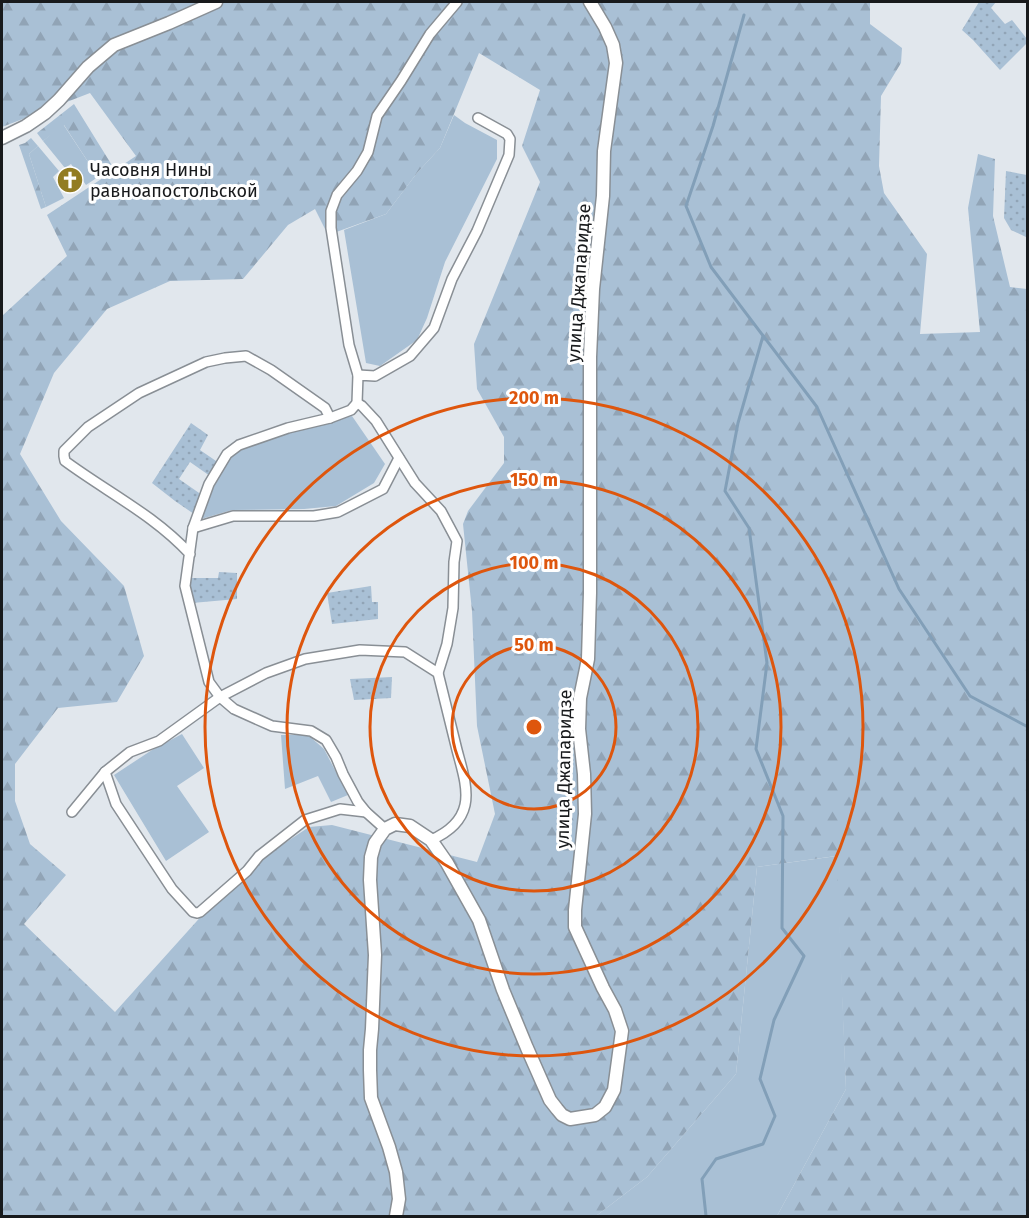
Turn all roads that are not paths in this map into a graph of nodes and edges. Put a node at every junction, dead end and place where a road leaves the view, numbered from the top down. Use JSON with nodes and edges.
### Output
{"nodes":[{"id":1,"x":216,"y":2,"type":"edge"},
{"id":2,"x":457,"y":2,"type":"edge"},
{"id":3,"x":590,"y":2,"type":"edge"},
{"id":4,"x":478,"y":118,"type":"dead end"},
{"id":5,"x":2,"y":138,"type":"edge"},
{"id":6,"x":358,"y":375,"type":"junction"},
{"id":7,"x":357,"y":403,"type":"junction"},
{"id":8,"x":330,"y":418,"type":"junction"},
{"id":9,"x":399,"y":458,"type":"junction"},
{"id":10,"x":193,"y":528,"type":"junction"},
{"id":11,"x":190,"y":554,"type":"junction"},
{"id":12,"x":438,"y":673,"type":"junction"},
{"id":13,"x":220,"y":697,"type":"junction"},
{"id":14,"x":105,"y":772,"type":"junction"},
{"id":15,"x":72,"y":812,"type":"dead end"},
{"id":16,"x":366,"y":812,"type":"junction"},
{"id":17,"x":385,"y":829,"type":"junction"},
{"id":18,"x":431,"y":840,"type":"junction"},
{"id":19,"x":396,"y":1216,"type":"edge"}],
"edges":[{"from":1,"to":5,"type":"street"},
{"from":2,"to":6,"type":"street"},
{"from":3,"to":18,"type":"street","name":"улица Джапаридзе"},
{"from":4,"to":6,"type":"street"},
{"from":6,"to":7,"type":"street"},
{"from":7,"to":8,"type":"street"},
{"from":7,"to":9,"type":"street"},
{"from":8,"to":10,"type":"street"},
{"from":8,"to":11,"type":"street"},
{"from":9,"to":10,"type":"street"},
{"from":9,"to":12,"type":"street"},
{"from":10,"to":11,"type":"street"},
{"from":11,"to":13,"type":"street"},
{"from":12,"to":13,"type":"street"},
{"from":12,"to":18,"type":"street"},
{"from":13,"to":14,"type":"street"},
{"from":13,"to":16,"type":"street"},
{"from":14,"to":15,"type":"street"},
{"from":14,"to":16,"type":"street"},
{"from":16,"to":17,"type":"street"},
{"from":17,"to":18,"type":"street","name":"улица Джапаридзе"},
{"from":17,"to":19,"type":"street"}]}
